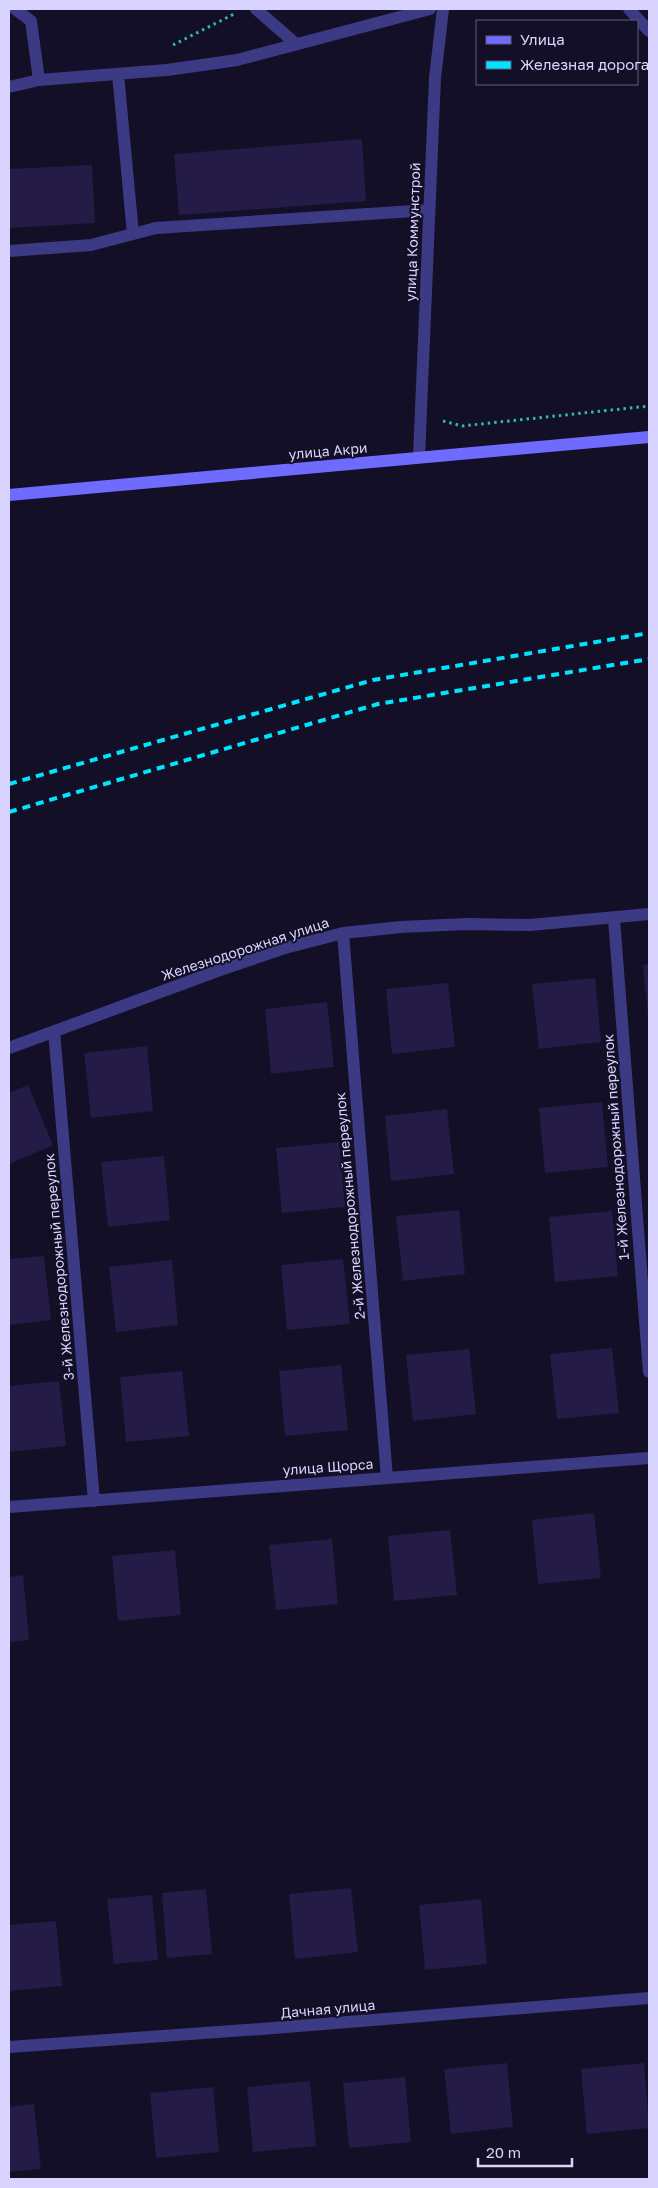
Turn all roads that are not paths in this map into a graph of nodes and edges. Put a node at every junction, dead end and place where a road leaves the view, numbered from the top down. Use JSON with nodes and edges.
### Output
{"nodes":[{"id":1,"x":15,"y":9,"type":"edge"},
{"id":2,"x":256,"y":9,"type":"edge"},
{"id":3,"x":430,"y":9,"type":"edge"},
{"id":4,"x":443,"y":9,"type":"edge"},
{"id":5,"x":628,"y":9,"type":"edge"},
{"id":6,"x":649,"y":31,"type":"edge"},
{"id":7,"x":296,"y":44,"type":"junction"},
{"id":8,"x":118,"y":74,"type":"junction"},
{"id":9,"x":39,"y":80,"type":"junction"},
{"id":10,"x":9,"y":87,"type":"edge"},
{"id":11,"x":429,"y":210,"type":"junction"},
{"id":12,"x":133,"y":234,"type":"junction"},
{"id":13,"x":9,"y":251,"type":"edge"},
{"id":14,"x":649,"y":437,"type":"edge"},
{"id":15,"x":419,"y":458,"type":"junction"},
{"id":16,"x":9,"y":495,"type":"edge"},
{"id":17,"x":649,"y":914,"type":"edge"},
{"id":18,"x":614,"y":919,"type":"junction"},
{"id":19,"x":343,"y":933,"type":"junction"},
{"id":20,"x":54,"y":1032,"type":"junction"},
{"id":21,"x":9,"y":1048,"type":"edge"},
{"id":22,"x":649,"y":1372,"type":"edge"},
{"id":23,"x":649,"y":1458,"type":"edge"},
{"id":24,"x":387,"y":1478,"type":"junction"},
{"id":25,"x":94,"y":1501,"type":"junction"},
{"id":26,"x":9,"y":1507,"type":"edge"},
{"id":27,"x":649,"y":1998,"type":"edge"},
{"id":28,"x":9,"y":2047,"type":"edge"}],
"edges":[{"from":1,"to":9,"type":"street"},
{"from":2,"to":7,"type":"street"},
{"from":3,"to":7,"type":"street"},
{"from":4,"to":11,"type":"street","name":"улица Коммунстрой"},
{"from":5,"to":6,"type":"street"},
{"from":7,"to":8,"type":"street"},
{"from":8,"to":9,"type":"street"},
{"from":8,"to":12,"type":"street"},
{"from":9,"to":10,"type":"street"},
{"from":11,"to":12,"type":"street"},
{"from":11,"to":15,"type":"street","name":"улица Коммунстрой"},
{"from":12,"to":13,"type":"street"},
{"from":14,"to":15,"type":"main road","name":"улица Акри"},
{"from":15,"to":16,"type":"main road","name":"улица Акри"},
{"from":17,"to":18,"type":"street","name":"Железнодорожная улица"},
{"from":18,"to":19,"type":"street","name":"Железнодорожная улица"},
{"from":18,"to":22,"type":"street","name":"1-й Железнодорожный переулок"},
{"from":19,"to":20,"type":"street","name":"Железнодорожная улица"},
{"from":19,"to":24,"type":"street","name":"2-й Железнодорожный переулок"},
{"from":20,"to":21,"type":"street","name":"Железнодорожная улица"},
{"from":20,"to":25,"type":"street","name":"3-й Железнодорожный переулок"},
{"from":23,"to":24,"type":"street","name":"улица Щорса"},
{"from":24,"to":25,"type":"street","name":"улица Щорса"},
{"from":25,"to":26,"type":"street","name":"улица Щорса"},
{"from":27,"to":28,"type":"street","name":"Дачная улица"}]}
